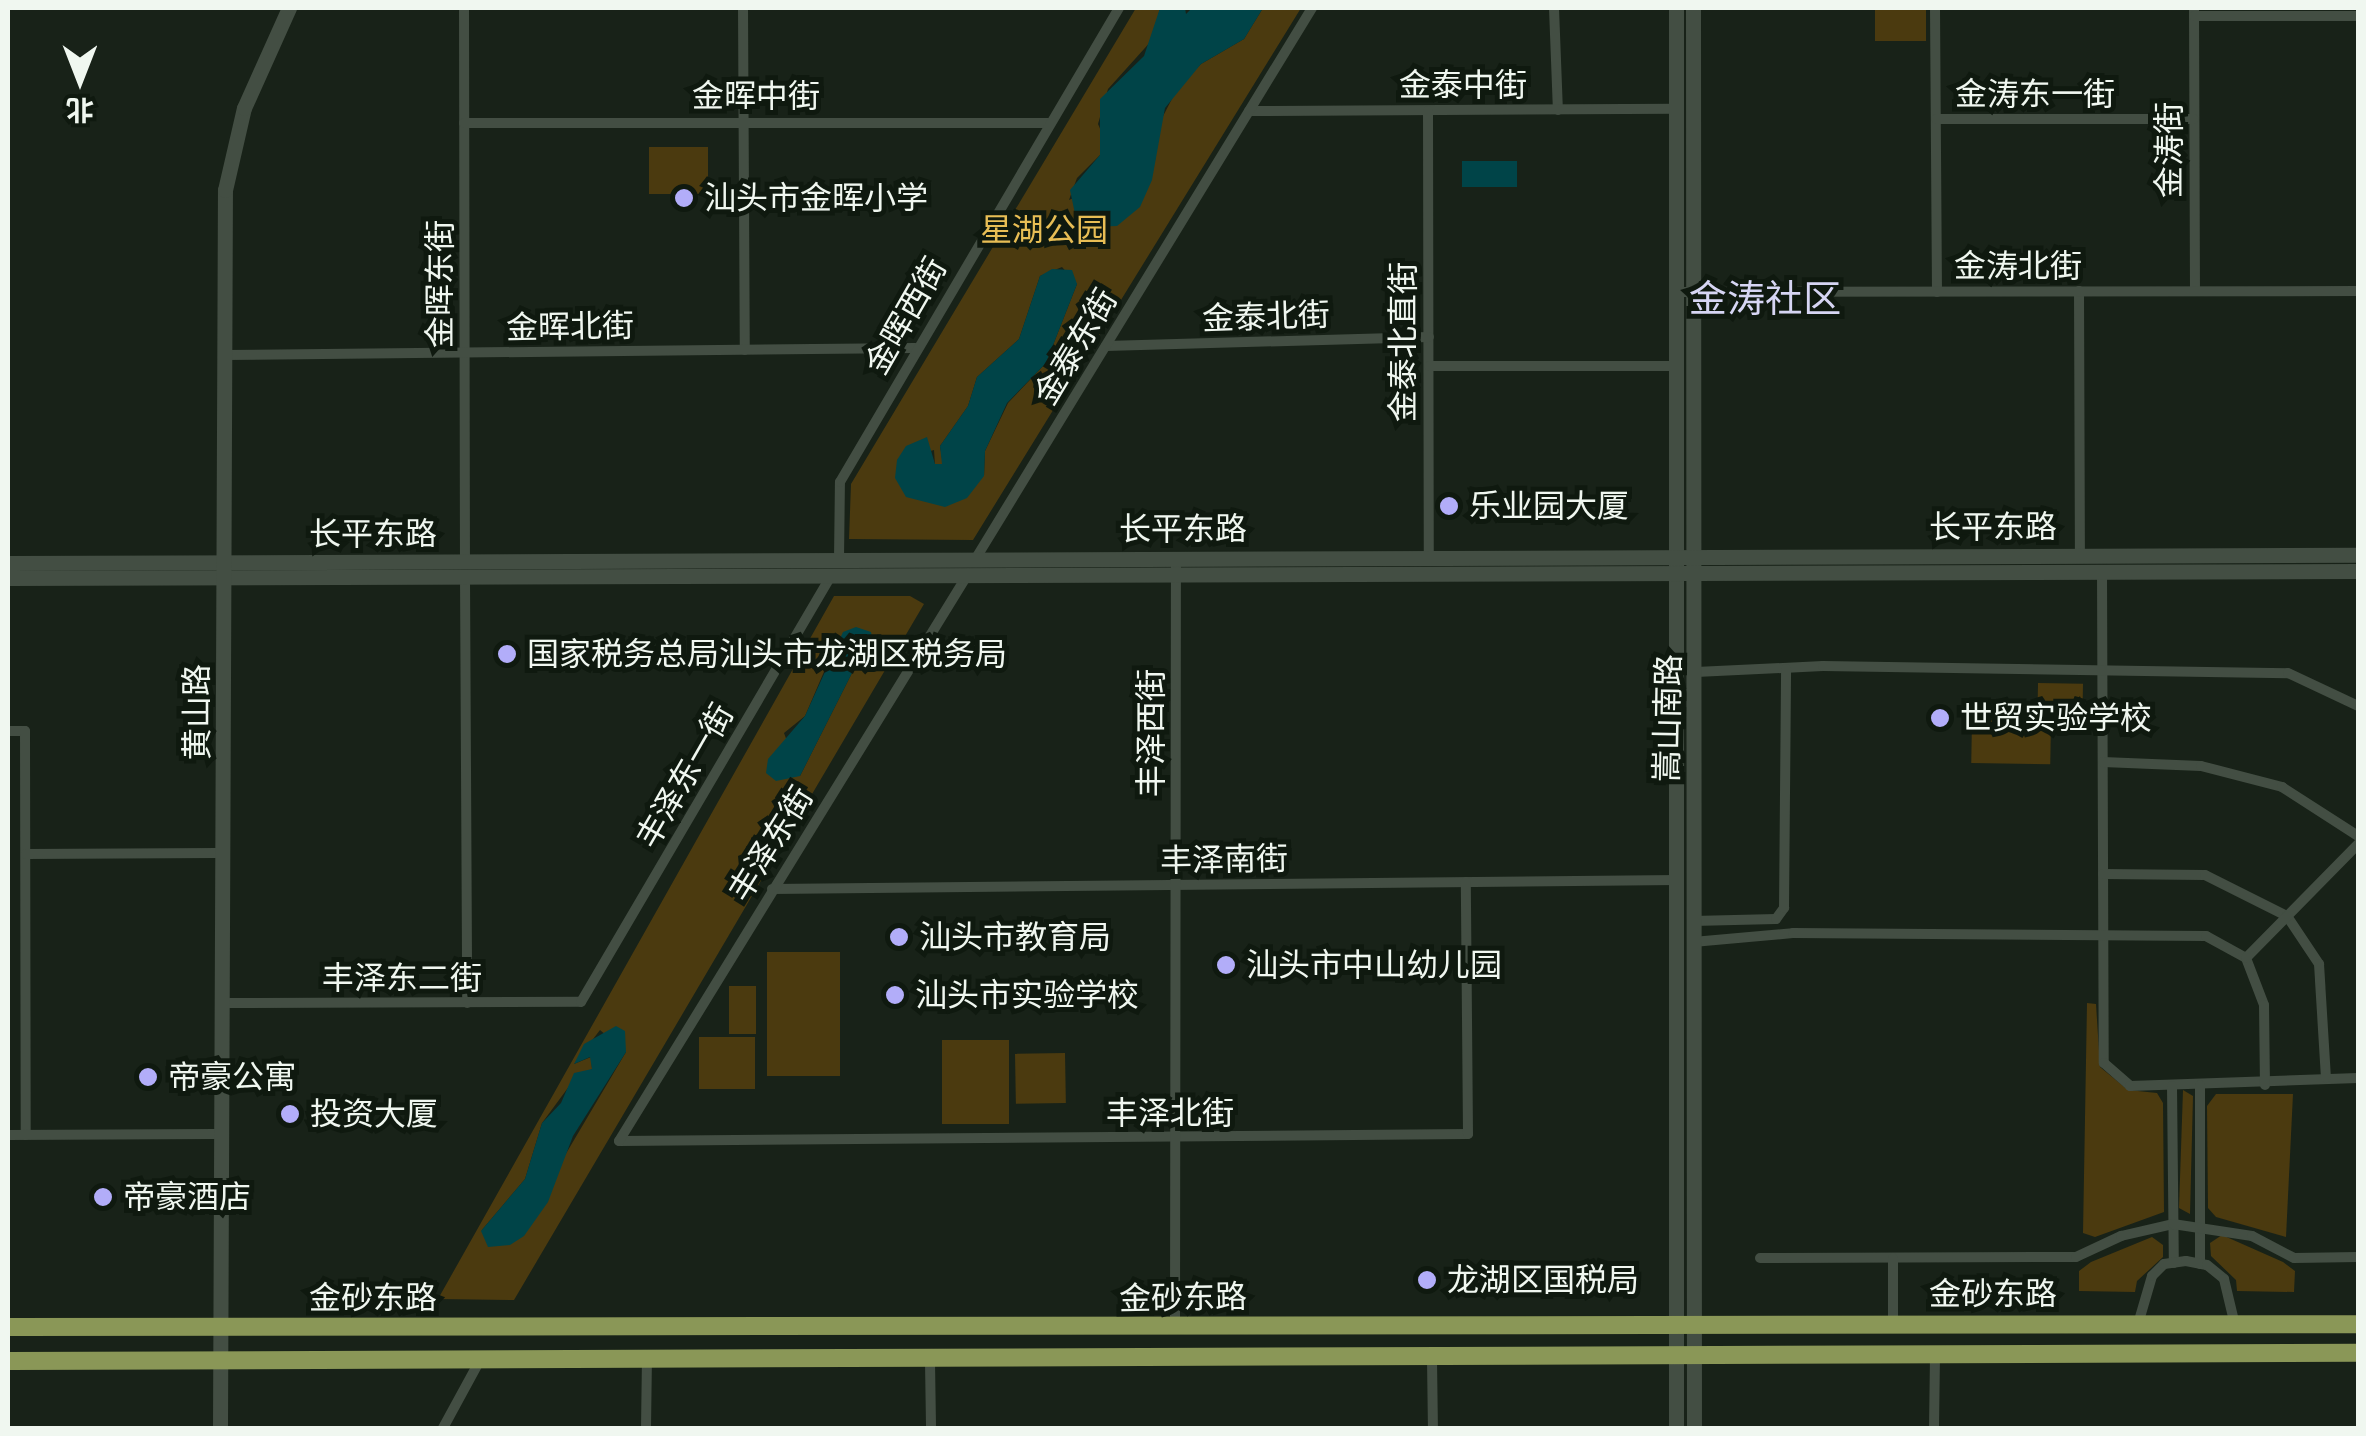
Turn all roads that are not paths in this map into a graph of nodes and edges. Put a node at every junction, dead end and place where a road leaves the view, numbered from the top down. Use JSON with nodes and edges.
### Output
{"nodes":[{"id":1,"x":279,"y":8,"type":"edge"},
{"id":2,"x":289,"y":8,"type":"edge"},
{"id":3,"x":464,"y":8,"type":"edge"},
{"id":4,"x":743,"y":8,"type":"edge"},
{"id":5,"x":1119,"y":8,"type":"edge"},
{"id":6,"x":1312,"y":8,"type":"edge"},
{"id":7,"x":1554,"y":8,"type":"edge"},
{"id":8,"x":1693,"y":8,"type":"edge"},
{"id":9,"x":1935,"y":8,"type":"edge"},
{"id":10,"x":2194,"y":12,"type":"edge"},
{"id":11,"x":1676,"y":16,"type":"edge"},
{"id":12,"x":2358,"y":16,"type":"edge"},
{"id":13,"x":1428,"y":110,"type":"junction"},
{"id":14,"x":1558,"y":110,"type":"junction"},
{"id":15,"x":1676,"y":110,"type":"junction"},
{"id":16,"x":1249,"y":112,"type":"junction"},
{"id":17,"x":1936,"y":119,"type":"junction"},
{"id":18,"x":2194,"y":119,"type":"junction"},
{"id":19,"x":744,"y":120,"type":"junction"},
{"id":20,"x":464,"y":123,"type":"junction"},
{"id":21,"x":1048,"y":123,"type":"junction"},
{"id":22,"x":2195,"y":291,"type":"junction"},
{"id":23,"x":2358,"y":291,"type":"edge"},
{"id":24,"x":1677,"y":292,"type":"junction"},
{"id":25,"x":1695,"y":292,"type":"junction"},
{"id":26,"x":1937,"y":292,"type":"junction"},
{"id":27,"x":2079,"y":292,"type":"junction"},
{"id":28,"x":1428,"y":337,"type":"junction"},
{"id":29,"x":1106,"y":346,"type":"junction"},
{"id":30,"x":916,"y":348,"type":"junction"},
{"id":31,"x":744,"y":350,"type":"junction"},
{"id":32,"x":465,"y":354,"type":"junction"},
{"id":33,"x":225,"y":355,"type":"junction"},
{"id":34,"x":1428,"y":366,"type":"junction"},
{"id":35,"x":1678,"y":366,"type":"junction"},
{"id":36,"x":1679,"y":554,"type":"junction"},
{"id":37,"x":1698,"y":554,"type":"junction"},
{"id":38,"x":2080,"y":554,"type":"junction"},
{"id":39,"x":2358,"y":555,"type":"edge"},
{"id":40,"x":976,"y":558,"type":"junction"},
{"id":41,"x":839,"y":559,"type":"junction"},
{"id":42,"x":8,"y":563,"type":"edge"},
{"id":43,"x":1429,"y":564,"type":"junction"},
{"id":44,"x":1176,"y":565,"type":"junction"},
{"id":45,"x":465,"y":569,"type":"junction"},
{"id":46,"x":220,"y":571,"type":"junction"},
{"id":47,"x":2102,"y":571,"type":"junction"},
{"id":48,"x":2358,"y":571,"type":"edge"},
{"id":49,"x":1679,"y":572,"type":"junction"},
{"id":50,"x":1698,"y":572,"type":"junction"},
{"id":51,"x":968,"y":574,"type":"junction"},
{"id":52,"x":832,"y":575,"type":"junction"},
{"id":53,"x":8,"y":578,"type":"edge"},
{"id":54,"x":1786,"y":669,"type":"junction"},
{"id":55,"x":2102,"y":669,"type":"junction"},
{"id":56,"x":1696,"y":672,"type":"junction"},
{"id":57,"x":2358,"y":706,"type":"edge"},
{"id":58,"x":8,"y":730,"type":"edge"},
{"id":59,"x":2103,"y":762,"type":"junction"},
{"id":60,"x":2358,"y":840,"type":"edge"},
{"id":61,"x":218,"y":853,"type":"junction"},
{"id":62,"x":26,"y":854,"type":"junction"},
{"id":63,"x":2103,"y":874,"type":"junction"},
{"id":64,"x":1678,"y":880,"type":"junction"},
{"id":65,"x":1466,"y":882,"type":"junction"},
{"id":66,"x":1176,"y":885,"type":"junction"},
{"id":67,"x":772,"y":889,"type":"junction"},
{"id":68,"x":2287,"y":916,"type":"junction"},
{"id":69,"x":1693,"y":922,"type":"junction"},
{"id":70,"x":2103,"y":935,"type":"junction"},
{"id":71,"x":1693,"y":942,"type":"junction"},
{"id":72,"x":2246,"y":958,"type":"junction"},
{"id":73,"x":466,"y":1002,"type":"junction"},
{"id":74,"x":581,"y":1002,"type":"joint"},
{"id":75,"x":223,"y":1003,"type":"junction"},
{"id":76,"x":2326,"y":1078,"type":"junction"},
{"id":77,"x":2358,"y":1078,"type":"edge"},
{"id":78,"x":2200,"y":1085,"type":"junction"},
{"id":79,"x":2265,"y":1085,"type":"junction"},
{"id":80,"x":2172,"y":1086,"type":"junction"},
{"id":81,"x":216,"y":1134,"type":"junction"},
{"id":82,"x":8,"y":1135,"type":"edge"},
{"id":83,"x":26,"y":1135,"type":"junction"},
{"id":84,"x":1176,"y":1138,"type":"junction"},
{"id":85,"x":619,"y":1141,"type":"joint"},
{"id":86,"x":2174,"y":1224,"type":"junction"},
{"id":87,"x":2200,"y":1225,"type":"junction"},
{"id":88,"x":1760,"y":1258,"type":"dead end"},
{"id":89,"x":1893,"y":1258,"type":"junction"},
{"id":90,"x":2358,"y":1258,"type":"edge"},
{"id":91,"x":2174,"y":1263,"type":"junction"},
{"id":92,"x":2200,"y":1264,"type":"junction"},
{"id":93,"x":1685,"y":1322,"type":"junction"},
{"id":94,"x":1893,"y":1323,"type":"junction"},
{"id":95,"x":2138,"y":1324,"type":"junction"},
{"id":96,"x":2358,"y":1324,"type":"edge"},
{"id":97,"x":2234,"y":1325,"type":"junction"},
{"id":98,"x":8,"y":1327,"type":"edge"},
{"id":99,"x":216,"y":1327,"type":"junction"},
{"id":100,"x":1176,"y":1328,"type":"junction"},
{"id":101,"x":2358,"y":1353,"type":"edge"},
{"id":102,"x":1935,"y":1356,"type":"junction"},
{"id":103,"x":1685,"y":1359,"type":"junction"},
{"id":104,"x":8,"y":1360,"type":"edge"},
{"id":105,"x":216,"y":1360,"type":"junction"},
{"id":106,"x":480,"y":1360,"type":"junction"},
{"id":107,"x":646,"y":1360,"type":"junction"},
{"id":108,"x":1432,"y":1360,"type":"junction"},
{"id":109,"x":930,"y":1362,"type":"junction"},
{"id":110,"x":217,"y":1428,"type":"edge"},
{"id":111,"x":443,"y":1428,"type":"edge"},
{"id":112,"x":646,"y":1428,"type":"edge"},
{"id":113,"x":931,"y":1428,"type":"edge"},
{"id":114,"x":1433,"y":1428,"type":"edge"},
{"id":115,"x":1676,"y":1428,"type":"edge"},
{"id":116,"x":1694,"y":1428,"type":"edge"},
{"id":117,"x":1934,"y":1428,"type":"edge"}],
"edges":[{"from":1,"to":46,"type":"street","name":"黄山路"},
{"from":2,"to":33,"type":"street","name":"黄山路"},
{"from":3,"to":20,"type":"street","name":"金晖东街"},
{"from":4,"to":19,"type":"street"},
{"from":5,"to":21,"type":"street","name":"金晖西街"},
{"from":6,"to":16,"type":"street","name":"金泰东街"},
{"from":7,"to":14,"type":"street"},
{"from":8,"to":25,"type":"street","name":"嵩山南路"},
{"from":9,"to":17,"type":"street"},
{"from":10,"to":12,"type":"street"},
{"from":10,"to":18,"type":"street","name":"金涛街"},
{"from":11,"to":15,"type":"street","name":"嵩山南路"},
{"from":13,"to":14,"type":"street","name":"金泰中街"},
{"from":13,"to":16,"type":"street","name":"金泰中街"},
{"from":13,"to":28,"type":"street","name":"金泰北直街"},
{"from":14,"to":15,"type":"street","name":"金泰中街"},
{"from":15,"to":24,"type":"street","name":"嵩山南路"},
{"from":16,"to":29,"type":"street","name":"金泰东街"},
{"from":17,"to":18,"type":"street","name":"金涛东一街"},
{"from":17,"to":26,"type":"street"},
{"from":18,"to":22,"type":"street","name":"金涛街"},
{"from":19,"to":20,"type":"street","name":"金晖中街"},
{"from":19,"to":21,"type":"street","name":"金晖中街"},
{"from":19,"to":31,"type":"street"},
{"from":20,"to":32,"type":"street","name":"金晖东街"},
{"from":21,"to":30,"type":"street","name":"金晖西街"},
{"from":22,"to":23,"type":"street","name":"金涛北街"},
{"from":22,"to":27,"type":"street","name":"金涛北街"},
{"from":24,"to":25,"type":"street","name":"金涛北街"},
{"from":24,"to":35,"type":"street","name":"嵩山南路"},
{"from":25,"to":26,"type":"street","name":"金涛北街"},
{"from":25,"to":37,"type":"street","name":"嵩山南路"},
{"from":26,"to":27,"type":"street","name":"金涛北街"},
{"from":27,"to":38,"type":"street"},
{"from":28,"to":29,"type":"street","name":"金泰北街"},
{"from":28,"to":34,"type":"street","name":"金泰北直街"},
{"from":29,"to":40,"type":"street","name":"金泰东街"},
{"from":30,"to":31,"type":"street","name":"金晖北街"},
{"from":30,"to":41,"type":"street","name":"金晖西街"},
{"from":31,"to":32,"type":"street","name":"金晖北街"},
{"from":32,"to":33,"type":"street","name":"金晖北街"},
{"from":32,"to":45,"type":"street","name":"金晖东街"},
{"from":33,"to":46,"type":"street","name":"黄山路"},
{"from":34,"to":35,"type":"street"},
{"from":34,"to":43,"type":"street","name":"金泰北直街"},
{"from":35,"to":36,"type":"street","name":"嵩山南路"},
{"from":36,"to":37,"type":"street","name":"长平东路"},
{"from":36,"to":43,"type":"street","name":"长平东路"},
{"from":36,"to":49,"type":"street","name":"嵩山南路"},
{"from":37,"to":38,"type":"street","name":"长平东路"},
{"from":37,"to":50,"type":"street","name":"嵩山南路"},
{"from":38,"to":39,"type":"street","name":"长平东路"},
{"from":40,"to":41,"type":"street","name":"长平东路"},
{"from":40,"to":44,"type":"street","name":"长平东路"},
{"from":41,"to":45,"type":"street","name":"长平东路"},
{"from":42,"to":46,"type":"street","name":"长平东路"},
{"from":43,"to":44,"type":"street","name":"长平东路"},
{"from":43,"to":49,"type":"street","name":"长平东路"},
{"from":44,"to":51,"type":"street","name":"长平东路"},
{"from":44,"to":66,"type":"street","name":"丰泽西街"},
{"from":45,"to":46,"type":"street","name":"长平东路"},
{"from":45,"to":52,"type":"street","name":"长平东路"},
{"from":45,"to":73,"type":"street","name":"金晖东街"},
{"from":46,"to":53,"type":"street","name":"长平东路"},
{"from":46,"to":61,"type":"street","name":"黄山路"},
{"from":46,"to":75,"type":"street","name":"黄山路"},
{"from":47,"to":48,"type":"street","name":"长平东路"},
{"from":47,"to":50,"type":"street","name":"长平东路"},
{"from":47,"to":55,"type":"street"},
{"from":49,"to":50,"type":"street","name":"长平东路"},
{"from":49,"to":64,"type":"street","name":"嵩山南路"},
{"from":50,"to":56,"type":"street","name":"嵩山南路"},
{"from":51,"to":52,"type":"street","name":"长平东路"},
{"from":51,"to":67,"type":"street","name":"丰泽东街"},
{"from":52,"to":74,"type":"street","name":"丰泽东一街"},
{"from":54,"to":55,"type":"street"},
{"from":54,"to":56,"type":"street"},
{"from":54,"to":69,"type":"street"},
{"from":55,"to":57,"type":"street"},
{"from":55,"to":59,"type":"street"},
{"from":56,"to":69,"type":"street","name":"嵩山南路"},
{"from":58,"to":62,"type":"street"},
{"from":59,"to":60,"type":"street"},
{"from":59,"to":63,"type":"street"},
{"from":60,"to":68,"type":"street"},
{"from":61,"to":62,"type":"street"},
{"from":61,"to":81,"type":"street","name":"黄山路"},
{"from":62,"to":83,"type":"street"},
{"from":63,"to":68,"type":"street"},
{"from":63,"to":70,"type":"street"},
{"from":64,"to":65,"type":"street","name":"丰泽南街"},
{"from":64,"to":93,"type":"street","name":"嵩山南路"},
{"from":65,"to":66,"type":"street","name":"丰泽南街"},
{"from":65,"to":84,"type":"street","name":"丰泽北街"},
{"from":66,"to":67,"type":"street","name":"丰泽南街"},
{"from":66,"to":84,"type":"street","name":"丰泽西街"},
{"from":67,"to":85,"type":"street","name":"丰泽东街"},
{"from":68,"to":72,"type":"street"},
{"from":68,"to":76,"type":"street"},
{"from":69,"to":71,"type":"street","name":"嵩山南路"},
{"from":70,"to":71,"type":"street"},
{"from":70,"to":72,"type":"street"},
{"from":70,"to":80,"type":"street"},
{"from":71,"to":93,"type":"street","name":"嵩山南路"},
{"from":72,"to":79,"type":"street"},
{"from":73,"to":74,"type":"street","name":"丰泽东二街"},
{"from":73,"to":75,"type":"street","name":"丰泽东二街"},
{"from":75,"to":99,"type":"street","name":"黄山路"},
{"from":76,"to":77,"type":"street"},
{"from":76,"to":79,"type":"street"},
{"from":78,"to":79,"type":"street"},
{"from":78,"to":80,"type":"street"},
{"from":78,"to":87,"type":"street"},
{"from":80,"to":86,"type":"street"},
{"from":81,"to":83,"type":"street"},
{"from":81,"to":99,"type":"street","name":"黄山路"},
{"from":82,"to":83,"type":"street"},
{"from":84,"to":85,"type":"street","name":"丰泽北街"},
{"from":84,"to":100,"type":"street","name":"丰泽西街"},
{"from":86,"to":87,"type":"street"},
{"from":86,"to":89,"type":"street"},
{"from":86,"to":91,"type":"street"},
{"from":87,"to":90,"type":"street"},
{"from":87,"to":92,"type":"street"},
{"from":88,"to":89,"type":"street"},
{"from":89,"to":94,"type":"street"},
{"from":91,"to":92,"type":"street"},
{"from":91,"to":95,"type":"street"},
{"from":92,"to":97,"type":"street"},
{"from":93,"to":94,"type":"main road","name":"金砂东路"},
{"from":93,"to":100,"type":"main road","name":"金砂东路"},
{"from":93,"to":103,"type":"street","name":"嵩山南路"},
{"from":94,"to":95,"type":"main road","name":"金砂东路"},
{"from":95,"to":97,"type":"main road","name":"金砂东路"},
{"from":96,"to":97,"type":"main road","name":"金砂东路"},
{"from":98,"to":99,"type":"main road","name":"金砂东路"},
{"from":99,"to":100,"type":"main road","name":"金砂东路"},
{"from":99,"to":105,"type":"street","name":"黄山路"},
{"from":101,"to":102,"type":"main road","name":"金砂东路"},
{"from":102,"to":103,"type":"main road","name":"金砂东路"},
{"from":102,"to":117,"type":"street"},
{"from":103,"to":108,"type":"main road","name":"金砂东路"},
{"from":103,"to":115,"type":"street","name":"嵩山南路"},
{"from":103,"to":116,"type":"street","name":"嵩山南路"},
{"from":104,"to":105,"type":"main road","name":"金砂东路"},
{"from":105,"to":106,"type":"main road","name":"金砂东路"},
{"from":105,"to":110,"type":"street","name":"黄山路"},
{"from":106,"to":107,"type":"main road","name":"金砂东路"},
{"from":106,"to":111,"type":"street"},
{"from":107,"to":109,"type":"main road","name":"金砂东路"},
{"from":107,"to":112,"type":"street"},
{"from":108,"to":109,"type":"main road","name":"金砂东路"},
{"from":108,"to":114,"type":"street"},
{"from":109,"to":113,"type":"street"}]}
